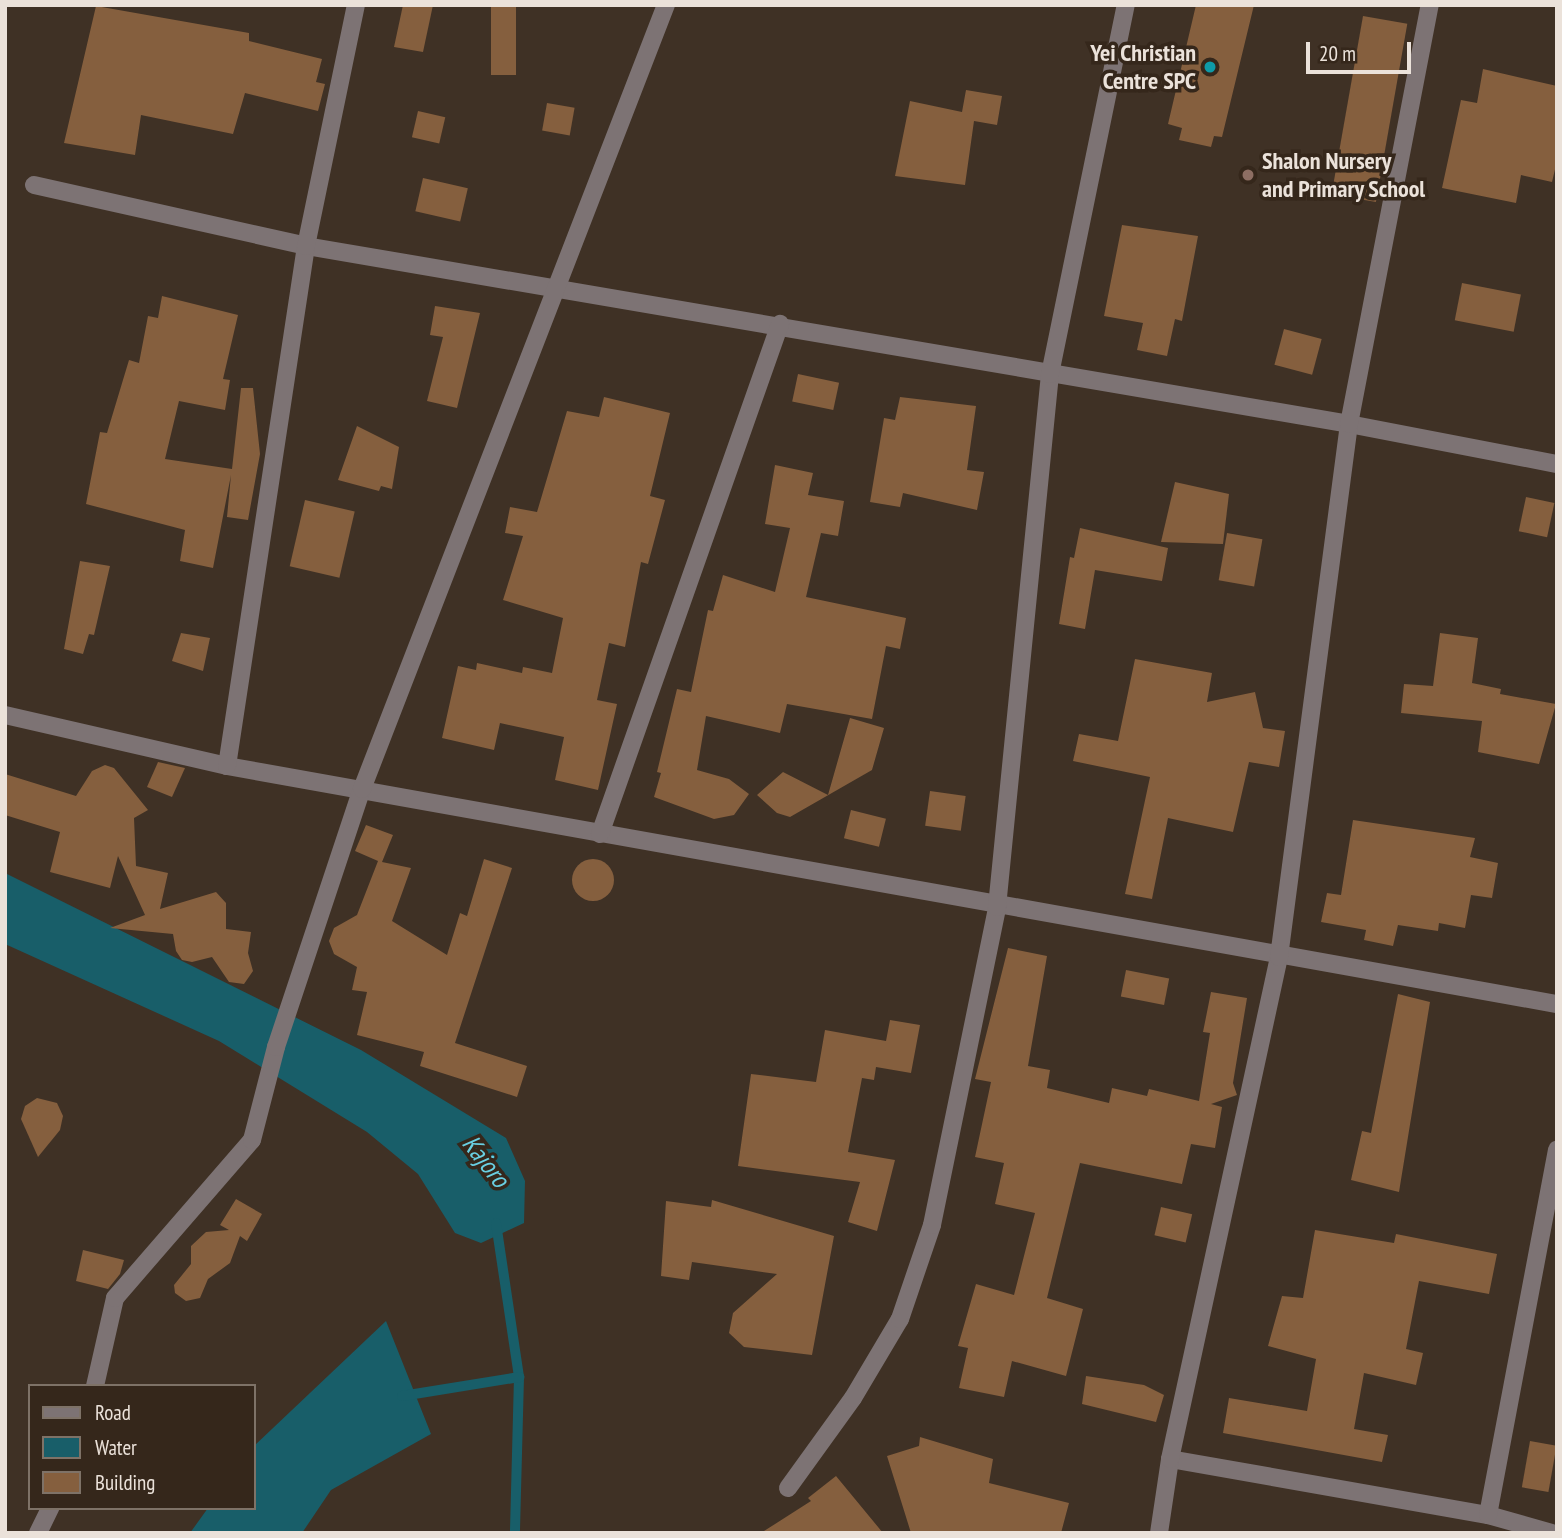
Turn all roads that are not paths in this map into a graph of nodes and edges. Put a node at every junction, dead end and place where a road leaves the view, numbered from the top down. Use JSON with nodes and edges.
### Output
{"nodes":[{"id":1,"x":356,"y":5,"type":"edge"},
{"id":2,"x":666,"y":5,"type":"edge"},
{"id":3,"x":1126,"y":5,"type":"edge"},
{"id":4,"x":1430,"y":5,"type":"edge"},
{"id":5,"x":34,"y":185,"type":"dead end"},
{"id":6,"x":306,"y":246,"type":"junction"},
{"id":7,"x":560,"y":288,"type":"junction"},
{"id":8,"x":780,"y":324,"type":"junction"},
{"id":9,"x":1050,"y":374,"type":"junction"},
{"id":10,"x":1349,"y":424,"type":"junction"},
{"id":11,"x":1557,"y":464,"type":"edge"},
{"id":12,"x":5,"y":715,"type":"edge"},
{"id":13,"x":227,"y":766,"type":"junction"},
{"id":14,"x":362,"y":789,"type":"junction"},
{"id":15,"x":600,"y":834,"type":"junction"},
{"id":16,"x":997,"y":907,"type":"junction"},
{"id":17,"x":1279,"y":957,"type":"junction"},
{"id":18,"x":1557,"y":1004,"type":"edge"},
{"id":19,"x":1557,"y":1149,"type":"edge"},
{"id":20,"x":95,"y":1384,"type":"edge"},
{"id":21,"x":1170,"y":1459,"type":"junction"},
{"id":22,"x":788,"y":1488,"type":"dead end"},
{"id":23,"x":49,"y":1510,"type":"edge"},
{"id":24,"x":1489,"y":1515,"type":"junction"},
{"id":25,"x":38,"y":1533,"type":"edge"},
{"id":26,"x":1160,"y":1533,"type":"edge"},
{"id":27,"x":1552,"y":1533,"type":"edge"}],
"edges":[{"from":1,"to":6,"type":"street"},
{"from":2,"to":7,"type":"street"},
{"from":3,"to":9,"type":"street"},
{"from":4,"to":10,"type":"street"},
{"from":5,"to":6,"type":"street"},
{"from":6,"to":7,"type":"street"},
{"from":6,"to":13,"type":"street"},
{"from":7,"to":8,"type":"street"},
{"from":7,"to":14,"type":"street"},
{"from":8,"to":9,"type":"street"},
{"from":8,"to":15,"type":"street"},
{"from":9,"to":10,"type":"street"},
{"from":9,"to":16,"type":"street"},
{"from":10,"to":11,"type":"street"},
{"from":10,"to":17,"type":"street"},
{"from":12,"to":13,"type":"street"},
{"from":13,"to":14,"type":"street"},
{"from":14,"to":15,"type":"street"},
{"from":14,"to":20,"type":"street"},
{"from":15,"to":16,"type":"street"},
{"from":16,"to":17,"type":"street"},
{"from":16,"to":22,"type":"street"},
{"from":17,"to":18,"type":"street"},
{"from":17,"to":21,"type":"street"},
{"from":19,"to":24,"type":"street"},
{"from":21,"to":24,"type":"street"},
{"from":21,"to":26,"type":"street"},
{"from":23,"to":25,"type":"street"},
{"from":24,"to":27,"type":"street"}]}
